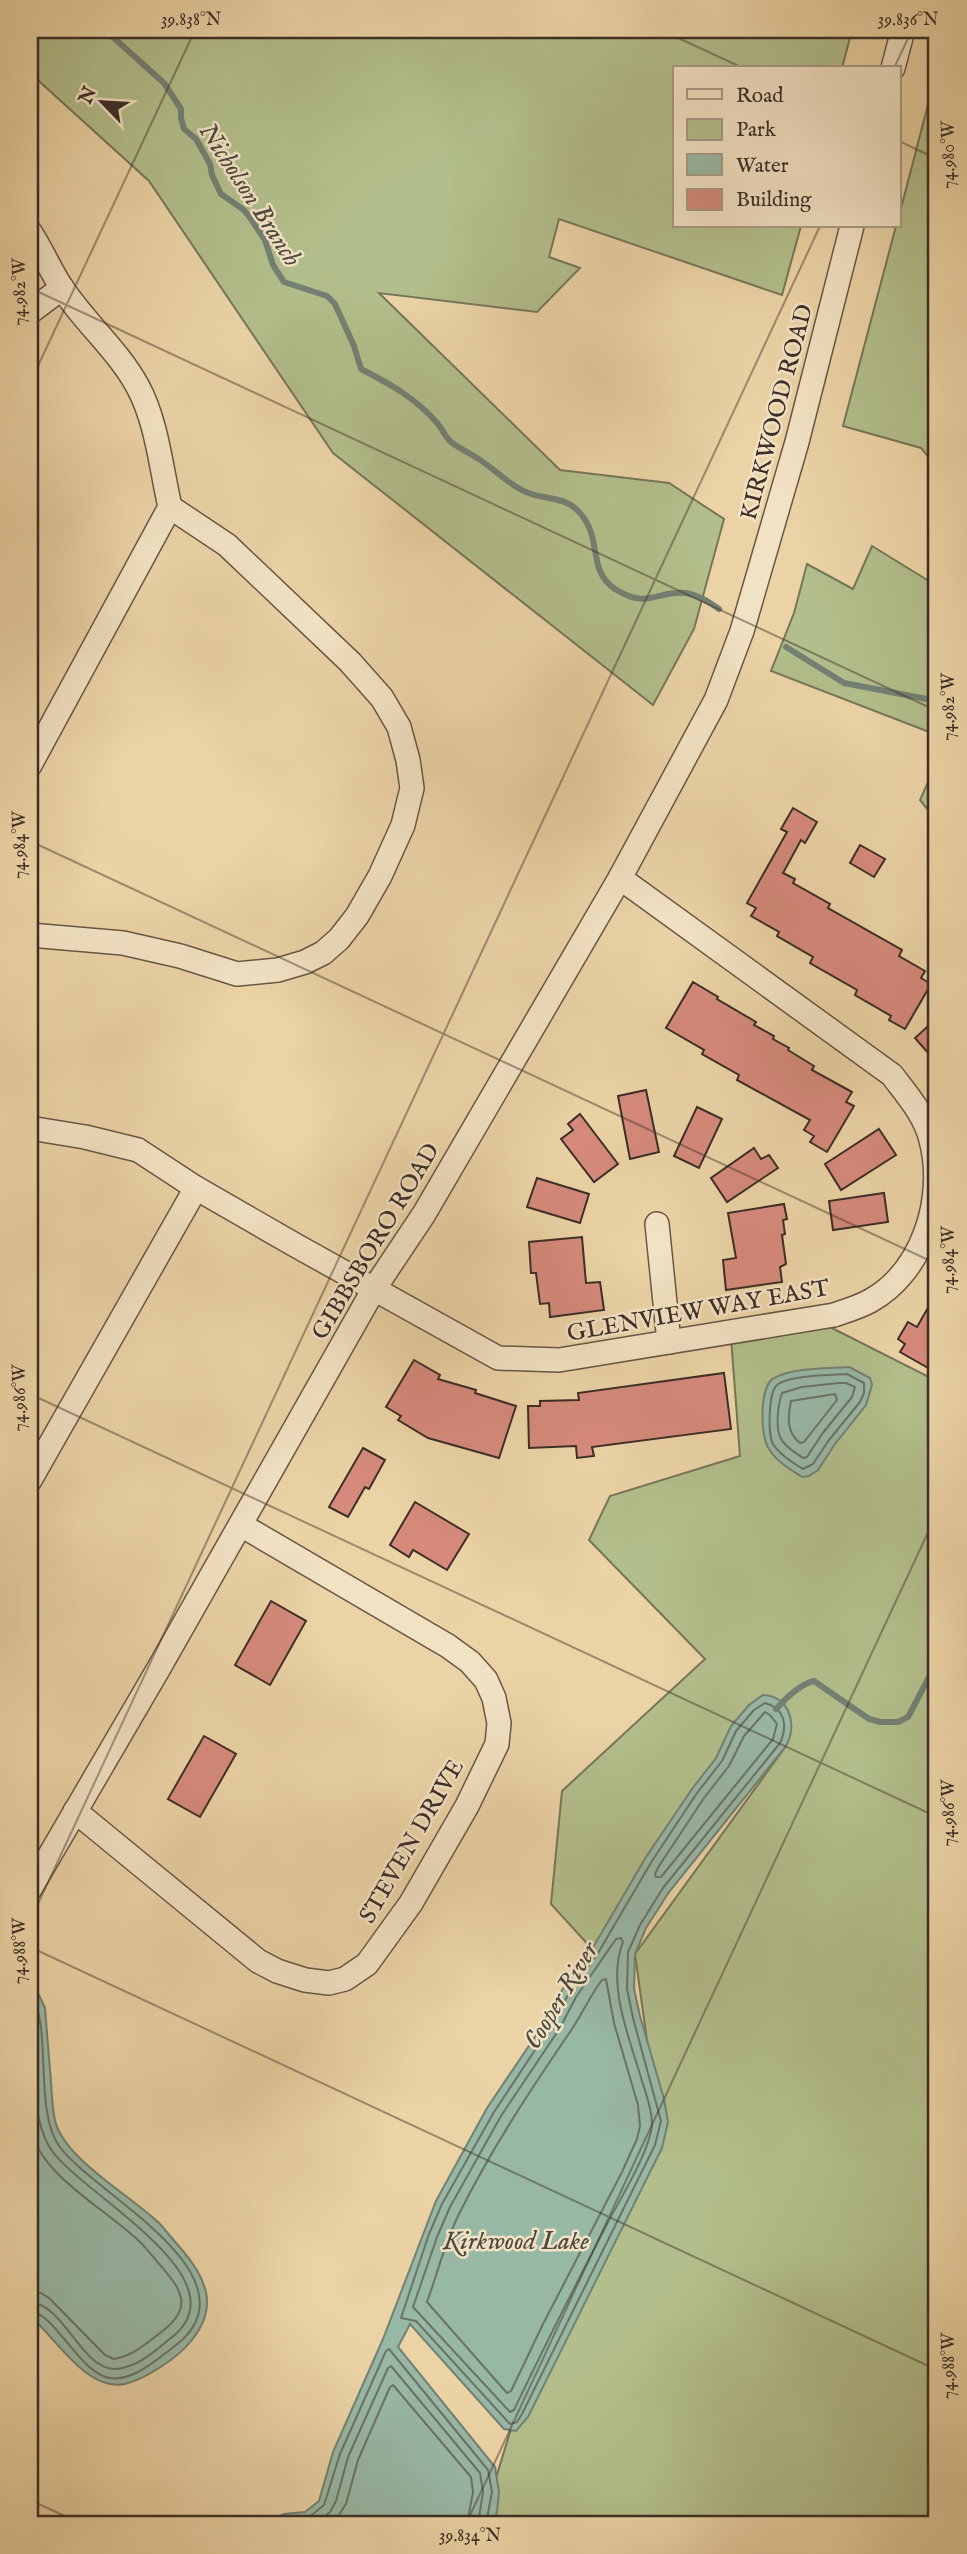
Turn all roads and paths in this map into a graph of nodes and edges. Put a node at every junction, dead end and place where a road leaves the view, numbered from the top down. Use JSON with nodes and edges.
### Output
{"nodes":[{"id":1,"x":902,"y":30,"type":"edge"},
{"id":2,"x":893,"y":66,"type":"edge"},
{"id":3,"x":851,"y":228,"type":"edge"},
{"id":4,"x":30,"y":232,"type":"edge"},
{"id":5,"x":62,"y":288,"type":"junction"},
{"id":6,"x":30,"y":312,"type":"edge"},
{"id":7,"x":170,"y":506,"type":"junction"},
{"id":8,"x":748,"y":612,"type":"joint"},
{"id":9,"x":30,"y":765,"type":"edge"},
{"id":10,"x":620,"y":878,"type":"junction"},
{"id":11,"x":30,"y":935,"type":"edge"},
{"id":12,"x":30,"y":1128,"type":"edge"},
{"id":13,"x":196,"y":1188,"type":"junction"},
{"id":14,"x":657,"y":1224,"type":"dead end"},
{"id":15,"x":374,"y":1289,"type":"junction"},
{"id":16,"x":669,"y":1342,"type":"junction"},
{"id":17,"x":30,"y":1480,"type":"edge"},
{"id":18,"x":241,"y":1525,"type":"junction"},
{"id":19,"x":75,"y":1811,"type":"junction"},
{"id":20,"x":30,"y":1889,"type":"edge"}],
"edges":[{"from":1,"to":2,"type":"street"},
{"from":3,"to":8,"type":"street","name":"KIRKWOOD ROAD"},
{"from":4,"to":5,"type":"street"},
{"from":5,"to":6,"type":"street"},
{"from":5,"to":7,"type":"street"},
{"from":7,"to":9,"type":"street"},
{"from":7,"to":11,"type":"street"},
{"from":8,"to":10,"type":"street","name":"GIBBSBORO ROAD"},
{"from":10,"to":15,"type":"street","name":"GIBBSBORO ROAD"},
{"from":10,"to":16,"type":"street","name":"GLENVIEW WAY EAST"},
{"from":12,"to":13,"type":"street","name":"GLENVIEW WAY EAST"},
{"from":13,"to":15,"type":"street","name":"GLENVIEW WAY EAST"},
{"from":13,"to":17,"type":"street"},
{"from":14,"to":16,"type":"street"},
{"from":15,"to":16,"type":"street","name":"GLENVIEW WAY EAST"},
{"from":15,"to":18,"type":"street","name":"GIBBSBORO ROAD"},
{"from":18,"to":19,"type":"street","name":"GIBBSBORO ROAD"},
{"from":18,"to":19,"type":"street","name":"STEVEN DRIVE"},
{"from":19,"to":20,"type":"street","name":"GIBBSBORO ROAD"}]}
